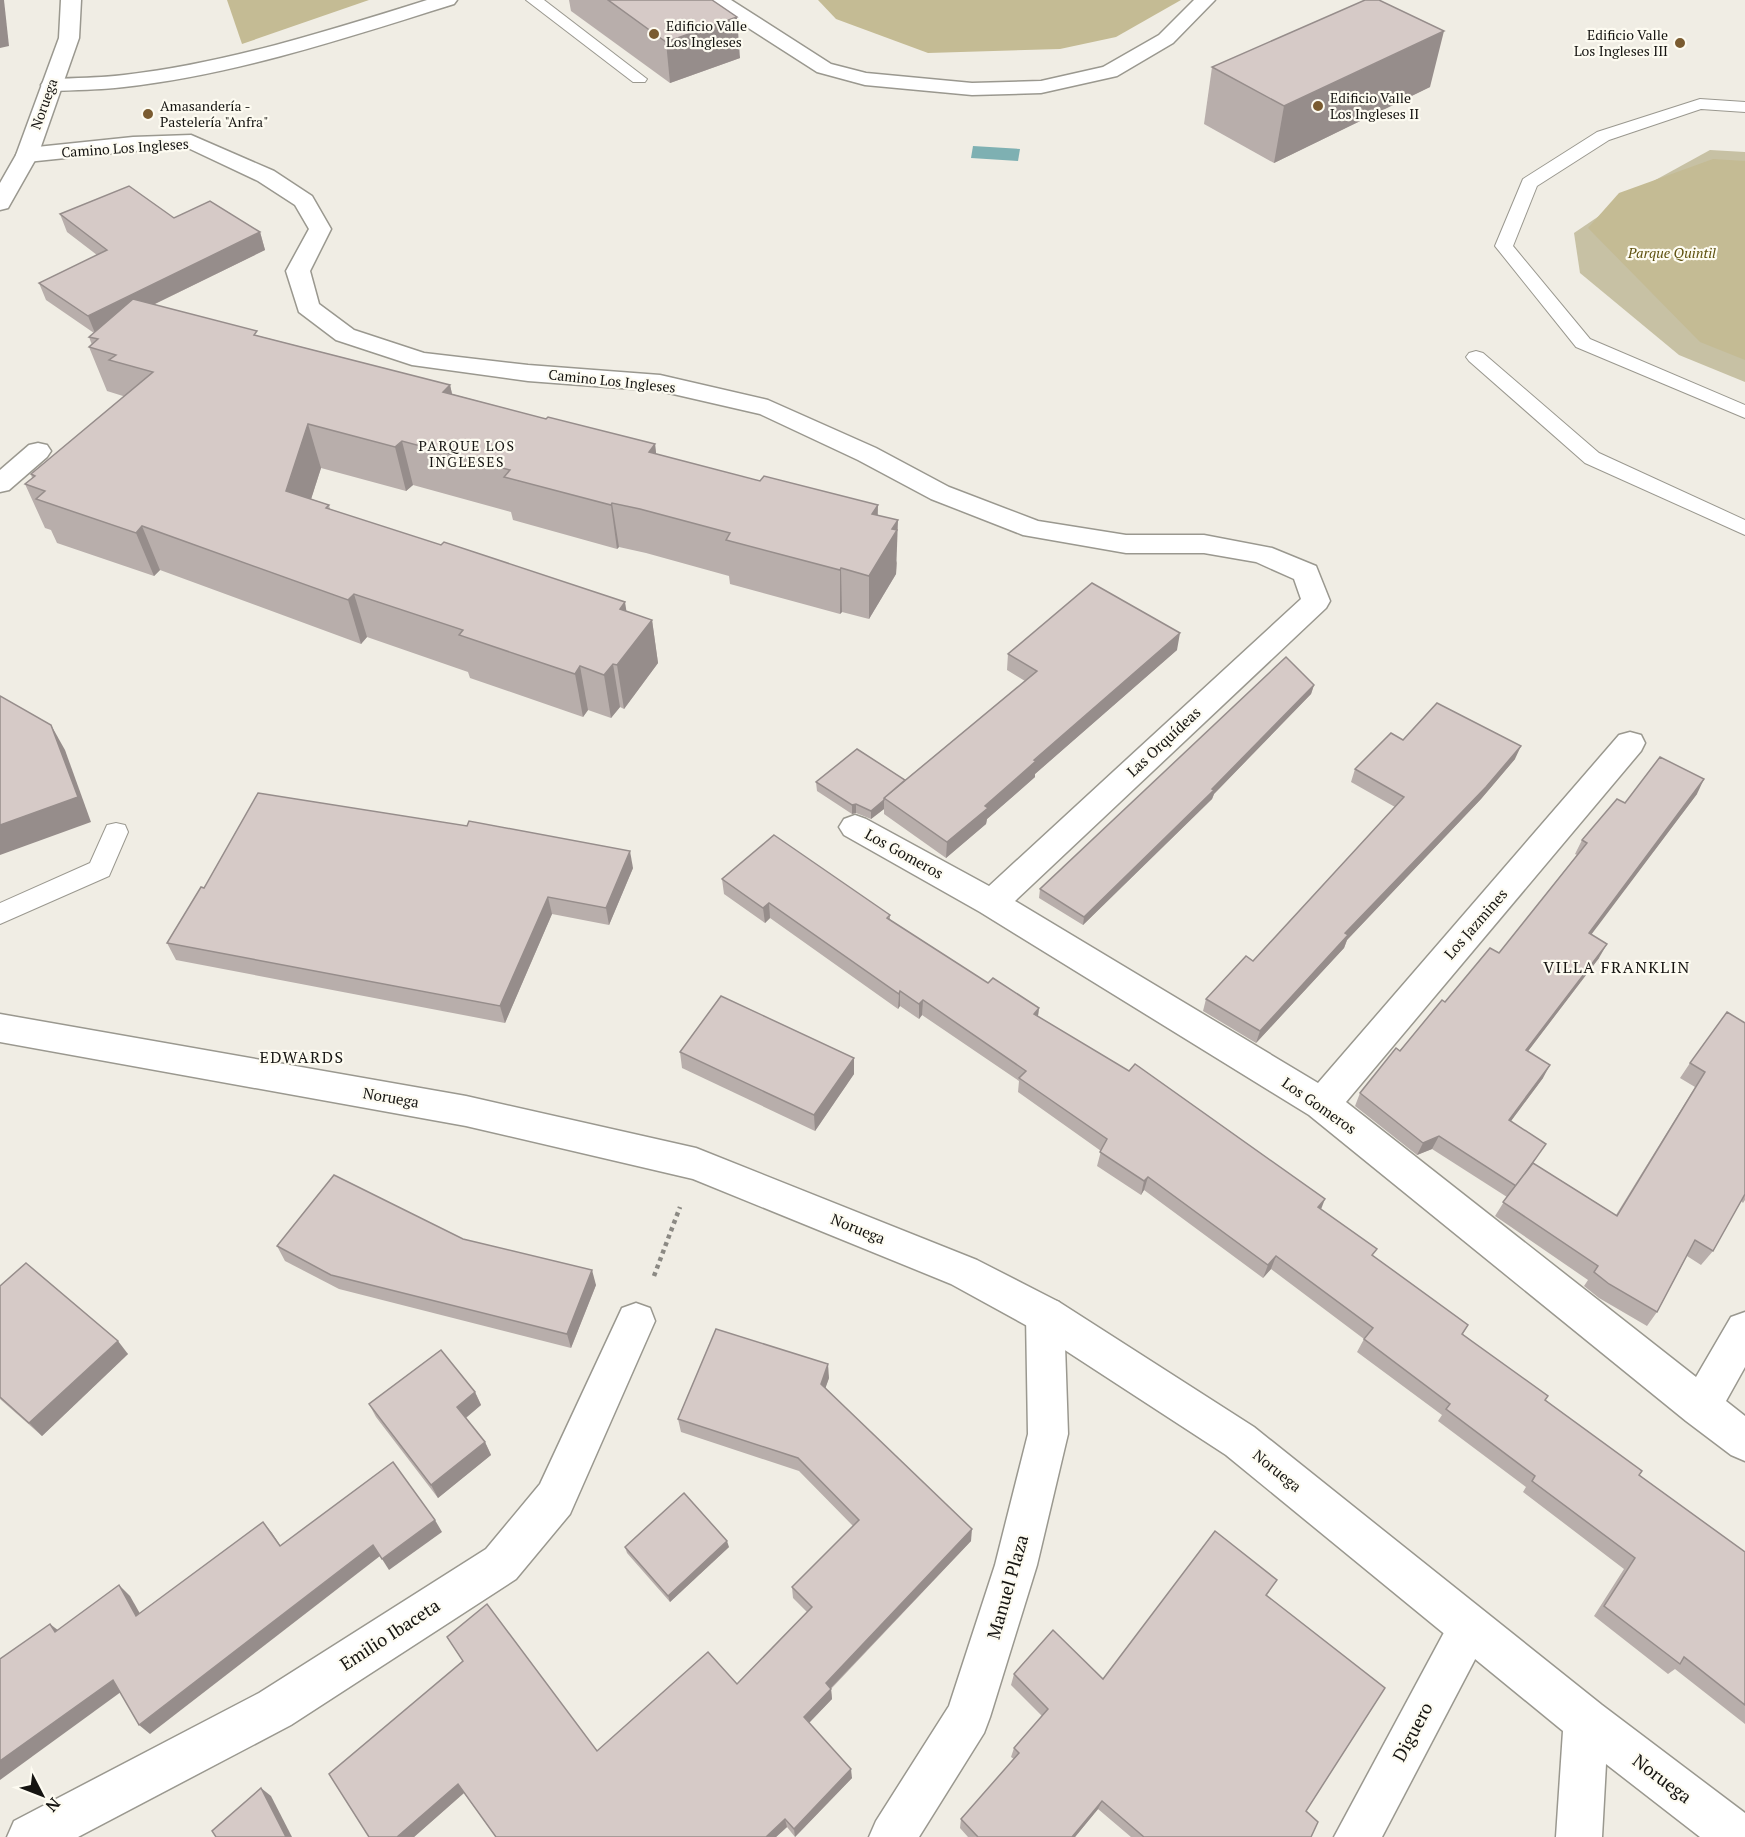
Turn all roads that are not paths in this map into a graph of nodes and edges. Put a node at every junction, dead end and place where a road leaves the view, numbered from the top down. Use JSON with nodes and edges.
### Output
{"nodes":[{"id":1,"x":71,"y":0,"type":"edge"},
{"id":2,"x":447,"y":0,"type":"edge"},
{"id":3,"x":534,"y":0,"type":"edge"},
{"id":4,"x":718,"y":0,"type":"edge"},
{"id":5,"x":1205,"y":0,"type":"edge"},
{"id":6,"x":639,"y":79,"type":"edge"},
{"id":7,"x":51,"y":85,"type":"junction"},
{"id":8,"x":1745,"y":107,"type":"edge"},
{"id":9,"x":27,"y":155,"type":"junction"},
{"id":10,"x":0,"y":203,"type":"edge"},
{"id":11,"x":1476,"y":357,"type":"dead end"},
{"id":12,"x":1745,"y":412,"type":"edge"},
{"id":13,"x":38,"y":451,"type":"dead end"},
{"id":14,"x":0,"y":484,"type":"edge"},
{"id":15,"x":1745,"y":528,"type":"edge"},
{"id":16,"x":1306,"y":573,"type":"joint"},
{"id":17,"x":1630,"y":743,"type":"dead end"},
{"id":18,"x":855,"y":827,"type":"dead end"},
{"id":19,"x":116,"y":832,"type":"dead end"},
{"id":20,"x":992,"y":903,"type":"junction"},
{"id":21,"x":0,"y":914,"type":"edge"},
{"id":22,"x":0,"y":1028,"type":"edge"},
{"id":23,"x":1322,"y":1104,"type":"junction"},
{"id":24,"x":1045,"y":1315,"type":"junction"},
{"id":25,"x":636,"y":1321,"type":"road end"},
{"id":26,"x":1745,"y":1330,"type":"edge"},
{"id":27,"x":1700,"y":1407,"type":"junction"},
{"id":28,"x":1745,"y":1441,"type":"edge"},
{"id":29,"x":1470,"y":1627,"type":"junction"},
{"id":30,"x":1586,"y":1720,"type":"junction"},
{"id":31,"x":30,"y":1837,"type":"edge"},
{"id":32,"x":892,"y":1837,"type":"edge"},
{"id":33,"x":1357,"y":1837,"type":"edge"},
{"id":34,"x":1580,"y":1837,"type":"edge"},
{"id":35,"x":1738,"y":1837,"type":"edge"}],
"edges":[{"from":1,"to":7,"type":"street","name":"Noruega"},
{"from":2,"to":7,"type":"street"},
{"from":3,"to":6,"type":"lane"},
{"from":4,"to":5,"type":"street"},
{"from":7,"to":9,"type":"street","name":"Noruega"},
{"from":8,"to":12,"type":"lane"},
{"from":9,"to":10,"type":"street","name":"Noruega"},
{"from":9,"to":16,"type":"street","name":"Camino Los Ingleses"},
{"from":11,"to":15,"type":"lane"},
{"from":13,"to":14,"type":"street"},
{"from":16,"to":20,"type":"street","name":"Las Orquídeas"},
{"from":17,"to":23,"type":"street","name":"Los Jazmines"},
{"from":18,"to":20,"type":"street","name":"Los Gomeros"},
{"from":19,"to":21,"type":"lane"},
{"from":20,"to":23,"type":"street","name":"Los Gomeros"},
{"from":22,"to":24,"type":"street","name":"Noruega"},
{"from":23,"to":27,"type":"street","name":"Los Gomeros"},
{"from":24,"to":29,"type":"street","name":"Noruega"},
{"from":24,"to":32,"type":"street","name":"Manuel Plaza"},
{"from":25,"to":31,"type":"street","name":"Emilio Ibaceta"},
{"from":26,"to":27,"type":"street"},
{"from":27,"to":28,"type":"street","name":"Los Gomeros"},
{"from":29,"to":30,"type":"street","name":"Noruega"},
{"from":29,"to":33,"type":"street","name":"Diguero"},
{"from":30,"to":34,"type":"street"},
{"from":30,"to":35,"type":"street","name":"Noruega"}]}
